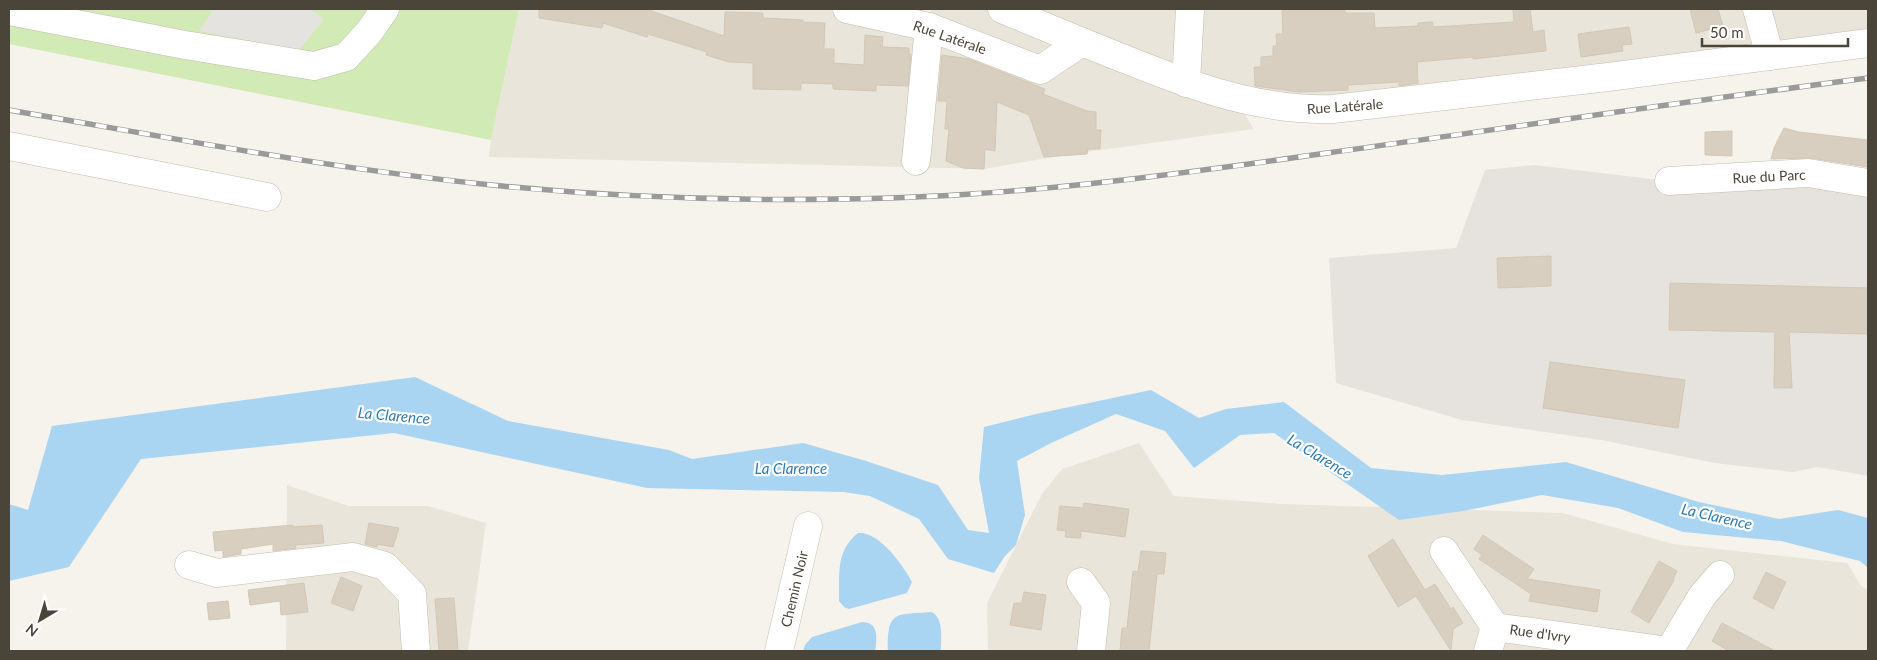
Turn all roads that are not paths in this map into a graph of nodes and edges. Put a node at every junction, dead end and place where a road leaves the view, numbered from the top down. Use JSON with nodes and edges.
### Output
{"nodes":[{"id":1,"x":385,"y":9,"type":"edge"},
{"id":2,"x":846,"y":9,"type":"edge"},
{"id":3,"x":1002,"y":9,"type":"edge"},
{"id":4,"x":1190,"y":9,"type":"edge"},
{"id":5,"x":1757,"y":9,"type":"edge"},
{"id":6,"x":9,"y":11,"type":"edge"},
{"id":7,"x":929,"y":27,"type":"junction"},
{"id":8,"x":1082,"y":42,"type":"junction"},
{"id":9,"x":1868,"y":43,"type":"edge"},
{"id":10,"x":1770,"y":56,"type":"junction"},
{"id":11,"x":1186,"y":83,"type":"junction"},
{"id":12,"x":9,"y":146,"type":"edge"},
{"id":13,"x":916,"y":160,"type":"dead end"},
{"id":14,"x":1668,"y":181,"type":"dead end"},
{"id":15,"x":1868,"y":183,"type":"edge"},
{"id":16,"x":267,"y":197,"type":"dead end"},
{"id":17,"x":808,"y":526,"type":"dead end"},
{"id":18,"x":1444,"y":551,"type":"dead end"},
{"id":19,"x":189,"y":565,"type":"dead end"},
{"id":20,"x":1720,"y":575,"type":"dead end"},
{"id":21,"x":1081,"y":582,"type":"dead end"},
{"id":22,"x":1491,"y":639,"type":"edge"},
{"id":23,"x":416,"y":651,"type":"edge"},
{"id":24,"x":779,"y":651,"type":"edge"},
{"id":25,"x":1091,"y":651,"type":"edge"},
{"id":26,"x":1669,"y":651,"type":"edge"}],
"edges":[{"from":1,"to":6,"type":"street"},
{"from":2,"to":7,"type":"street","name":"Rue Latérale"},
{"from":3,"to":8,"type":"street"},
{"from":4,"to":11,"type":"street"},
{"from":5,"to":10,"type":"street"},
{"from":7,"to":8,"type":"street","name":"Rue Latérale"},
{"from":7,"to":13,"type":"street"},
{"from":8,"to":11,"type":"street","name":"Rue Latérale"},
{"from":9,"to":10,"type":"street","name":"Rue Latérale"},
{"from":10,"to":11,"type":"street","name":"Rue Latérale"},
{"from":12,"to":16,"type":"street"},
{"from":14,"to":15,"type":"street","name":"Rue du Parc"},
{"from":17,"to":24,"type":"street","name":"Chemin Noir"},
{"from":18,"to":22,"type":"street"},
{"from":19,"to":23,"type":"street"},
{"from":20,"to":26,"type":"street"},
{"from":21,"to":25,"type":"street"},
{"from":22,"to":26,"type":"street","name":"Rue d'Ivry"}]}
